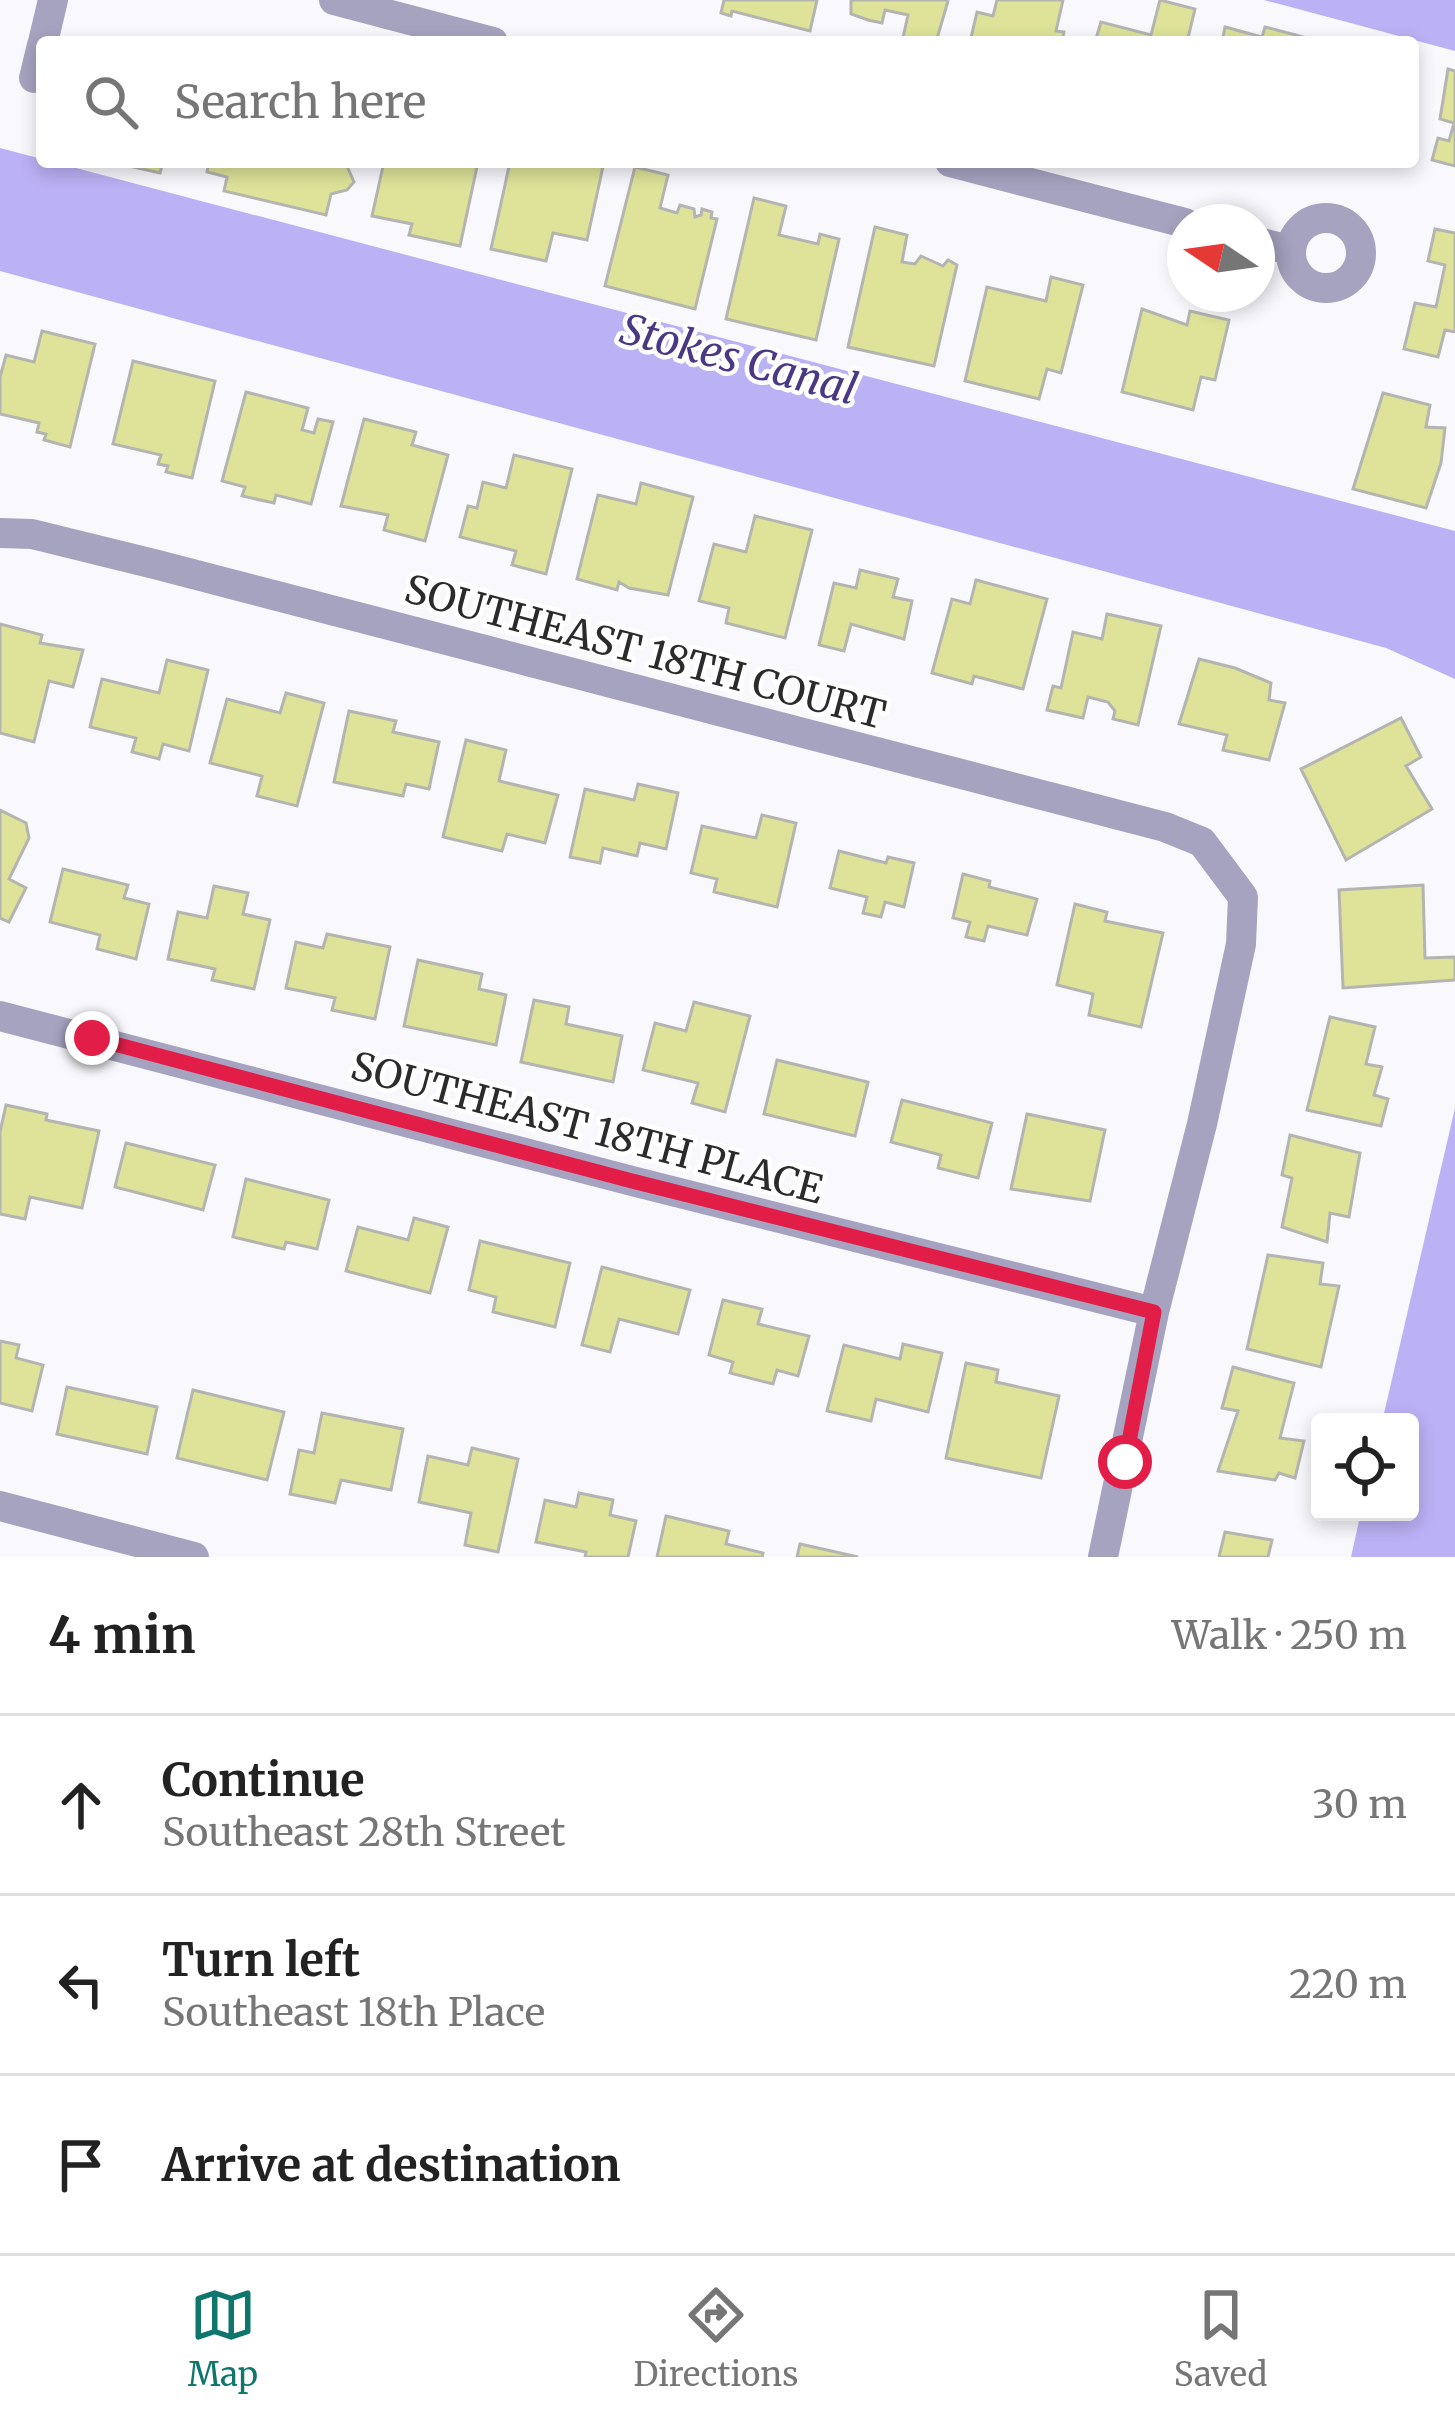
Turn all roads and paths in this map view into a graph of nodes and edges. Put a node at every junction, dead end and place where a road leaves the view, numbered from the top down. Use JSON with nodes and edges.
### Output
{"nodes":[{"id":1,"x":53,"y":0,"type":"edge"},
{"id":2,"x":334,"y":0,"type":"edge"},
{"id":3,"x":44,"y":36,"type":"edge"},
{"id":4,"x":471,"y":36,"type":"edge"},
{"id":5,"x":36,"y":70,"type":"edge"},
{"id":6,"x":34,"y":78,"type":"dead end"},
{"id":7,"x":973,"y":168,"type":"edge"},
{"id":8,"x":1167,"y":218,"type":"edge"},
{"id":9,"x":1275,"y":246,"type":"edge"},
{"id":10,"x":1291,"y":250,"type":"dead end"},
{"id":11,"x":0,"y":533,"type":"edge"},
{"id":12,"x":0,"y":1016,"type":"edge"},
{"id":13,"x":1154,"y":1312,"type":"junction"},
{"id":14,"x":0,"y":1506,"type":"edge"},
{"id":15,"x":194,"y":1557,"type":"edge"},
{"id":16,"x":1102,"y":1557,"type":"edge"}],
"edges":[{"from":1,"to":3,"type":"street"},
{"from":2,"to":4,"type":"street"},
{"from":5,"to":6,"type":"street"},
{"from":7,"to":8,"type":"street"},
{"from":9,"to":10,"type":"street"},
{"from":11,"to":13,"type":"street","name":"SOUTHEAST 18TH COURT"},
{"from":12,"to":13,"type":"street","name":"SOUTHEAST 18TH PLACE"},
{"from":13,"to":16,"type":"street"},
{"from":14,"to":15,"type":"street"}]}
